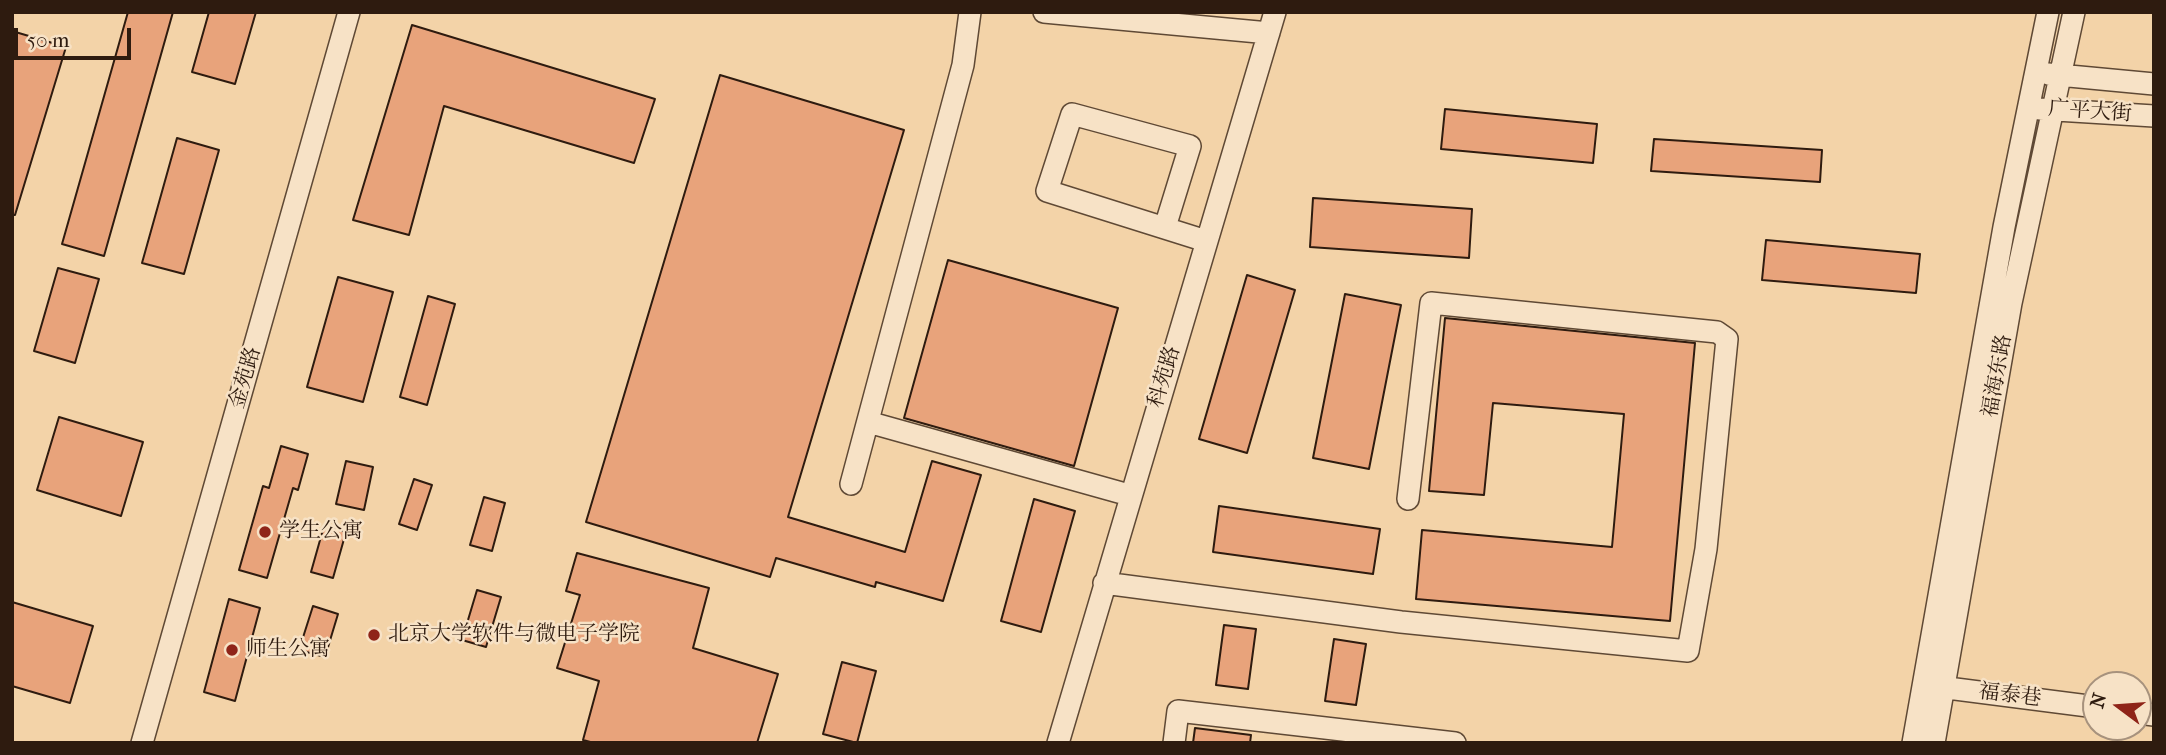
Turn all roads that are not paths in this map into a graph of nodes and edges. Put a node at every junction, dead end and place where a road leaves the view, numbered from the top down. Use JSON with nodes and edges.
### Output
{"nodes":[{"id":1,"x":349,"y":12,"type":"edge"},
{"id":2,"x":971,"y":12,"type":"edge"},
{"id":3,"x":1044,"y":12,"type":"edge"},
{"id":4,"x":2048,"y":12,"type":"edge"},
{"id":5,"x":2074,"y":12,"type":"edge"},
{"id":6,"x":1273,"y":18,"type":"edge"},
{"id":7,"x":2034,"y":72,"type":"junction"},
{"id":8,"x":2060,"y":75,"type":"junction"},
{"id":9,"x":2154,"y":84,"type":"edge"},
{"id":10,"x":2027,"y":108,"type":"junction"},
{"id":11,"x":2053,"y":109,"type":"junction"},
{"id":12,"x":2154,"y":116,"type":"edge"},
{"id":13,"x":1165,"y":227,"type":"junction"},
{"id":14,"x":1206,"y":241,"type":"junction"},
{"id":15,"x":868,"y":422,"type":"junction"},
{"id":16,"x":851,"y":484,"type":"dead end"},
{"id":17,"x":1129,"y":495,"type":"junction"},
{"id":18,"x":1408,"y":499,"type":"dead end"},
{"id":19,"x":1104,"y":583,"type":"junction"},
{"id":20,"x":1934,"y":686,"type":"junction"},
{"id":21,"x":2082,"y":705,"type":"edge"},
{"id":22,"x":1404,"y":739,"type":"edge"},
{"id":23,"x":142,"y":743,"type":"edge"},
{"id":24,"x":1058,"y":743,"type":"edge"},
{"id":25,"x":1174,"y":743,"type":"edge"},
{"id":26,"x":1455,"y":743,"type":"edge"},
{"id":27,"x":1913,"y":743,"type":"edge"},
{"id":28,"x":1934,"y":743,"type":"edge"}],
"edges":[{"from":1,"to":23,"type":"street","name":"金苑路"},
{"from":2,"to":15,"type":"street"},
{"from":3,"to":6,"type":"street"},
{"from":4,"to":7,"type":"street","name":"福海东路"},
{"from":5,"to":8,"type":"street","name":"福海东路"},
{"from":6,"to":14,"type":"street","name":"科苑路"},
{"from":7,"to":8,"type":"street","name":"广平大街"},
{"from":7,"to":10,"type":"street","name":"福海东路"},
{"from":8,"to":9,"type":"street","name":"广平大街"},
{"from":8,"to":11,"type":"street","name":"福海东路"},
{"from":10,"to":11,"type":"street","name":"广平大街"},
{"from":10,"to":20,"type":"street","name":"福海东路"},
{"from":11,"to":12,"type":"street","name":"广平大街"},
{"from":11,"to":20,"type":"street","name":"福海东路"},
{"from":13,"to":13,"type":"street"},
{"from":13,"to":14,"type":"street"},
{"from":14,"to":17,"type":"street","name":"科苑路"},
{"from":15,"to":16,"type":"street"},
{"from":15,"to":17,"type":"street"},
{"from":17,"to":19,"type":"street","name":"科苑路"},
{"from":18,"to":19,"type":"street"},
{"from":19,"to":24,"type":"street","name":"科苑路"},
{"from":20,"to":21,"type":"street","name":"福泰巷"},
{"from":20,"to":27,"type":"street","name":"福海东路"},
{"from":20,"to":28,"type":"street","name":"福海东路"},
{"from":22,"to":25,"type":"street"},
{"from":22,"to":26,"type":"street"}]}
